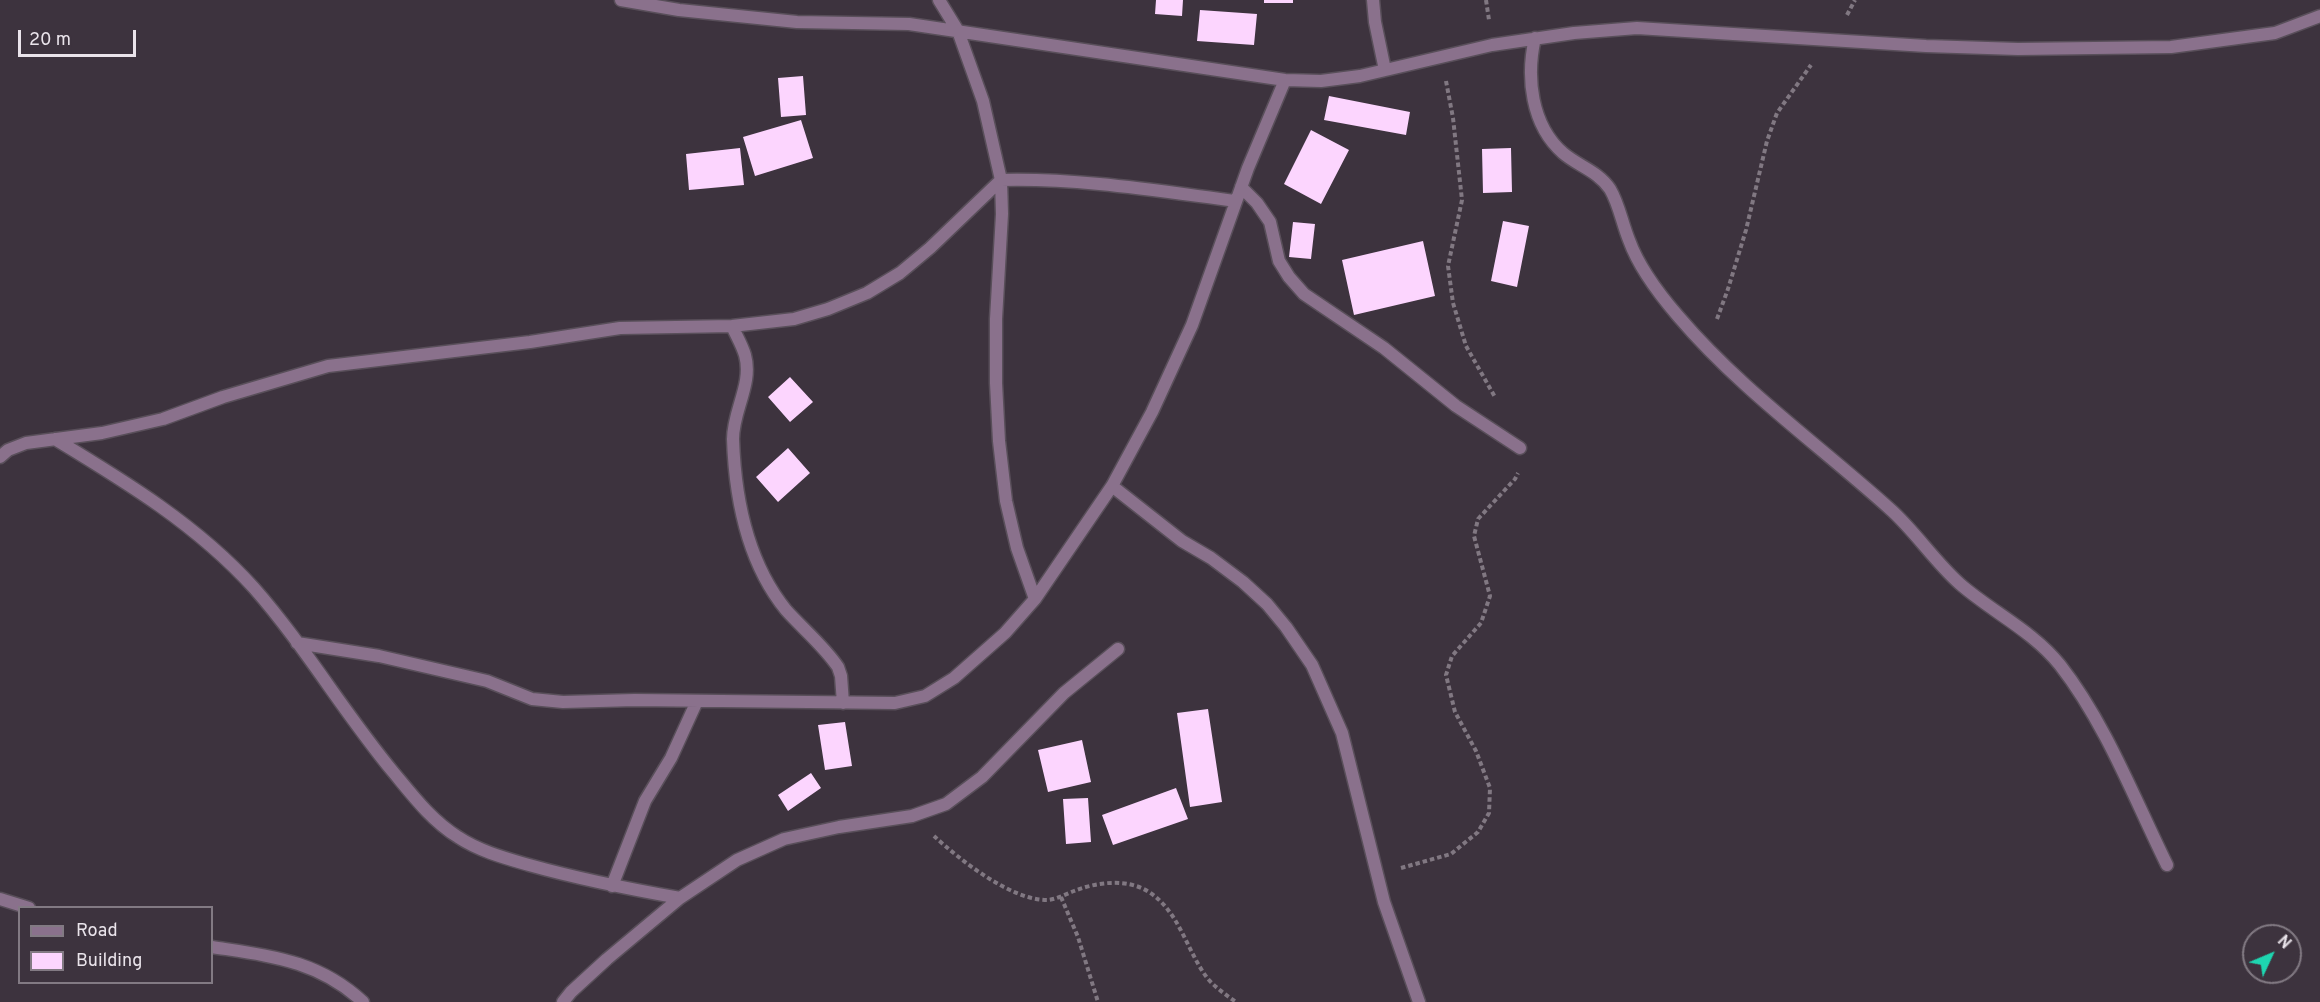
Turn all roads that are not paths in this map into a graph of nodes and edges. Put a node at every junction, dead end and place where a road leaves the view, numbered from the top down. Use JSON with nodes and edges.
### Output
{"nodes":[{"id":1,"x":621,"y":0,"type":"edge"},
{"id":2,"x":939,"y":0,"type":"edge"},
{"id":3,"x":1373,"y":0,"type":"edge"},
{"id":4,"x":2320,"y":16,"type":"edge"},
{"id":5,"x":958,"y":31,"type":"junction"},
{"id":6,"x":1535,"y":38,"type":"junction"},
{"id":7,"x":1385,"y":70,"type":"junction"},
{"id":8,"x":1285,"y":80,"type":"junction"},
{"id":9,"x":1001,"y":180,"type":"junction"},
{"id":10,"x":1241,"y":187,"type":"junction"},
{"id":11,"x":1236,"y":201,"type":"junction"},
{"id":12,"x":732,"y":326,"type":"junction"},
{"id":13,"x":55,"y":439,"type":"junction"},
{"id":14,"x":1520,"y":448,"type":"road end"},
{"id":15,"x":0,"y":457,"type":"edge"},
{"id":16,"x":1112,"y":486,"type":"junction"},
{"id":17,"x":1035,"y":599,"type":"junction"},
{"id":18,"x":297,"y":643,"type":"junction"},
{"id":19,"x":1118,"y":649,"type":"dead end"},
{"id":20,"x":697,"y":701,"type":"junction"},
{"id":21,"x":843,"y":703,"type":"junction"},
{"id":22,"x":2167,"y":865,"type":"dead end"},
{"id":23,"x":612,"y":886,"type":"junction"},
{"id":24,"x":680,"y":898,"type":"junction"},
{"id":25,"x":0,"y":899,"type":"edge"},
{"id":26,"x":23,"y":906,"type":"edge"},
{"id":27,"x":213,"y":947,"type":"edge"},
{"id":28,"x":363,"y":1002,"type":"edge"},
{"id":29,"x":563,"y":1002,"type":"edge"},
{"id":30,"x":1419,"y":1002,"type":"edge"}],
"edges":[{"from":1,"to":5,"type":"street"},
{"from":2,"to":5,"type":"street"},
{"from":3,"to":7,"type":"street"},
{"from":4,"to":6,"type":"street"},
{"from":5,"to":8,"type":"street"},
{"from":5,"to":9,"type":"street"},
{"from":6,"to":7,"type":"street"},
{"from":6,"to":22,"type":"street"},
{"from":7,"to":8,"type":"street"},
{"from":8,"to":10,"type":"street"},
{"from":9,"to":11,"type":"street"},
{"from":9,"to":12,"type":"street"},
{"from":9,"to":17,"type":"street"},
{"from":10,"to":11,"type":"street"},
{"from":10,"to":14,"type":"street"},
{"from":11,"to":16,"type":"street"},
{"from":12,"to":13,"type":"street"},
{"from":12,"to":21,"type":"street"},
{"from":13,"to":15,"type":"street"},
{"from":13,"to":18,"type":"street"},
{"from":16,"to":17,"type":"street"},
{"from":16,"to":30,"type":"street"},
{"from":17,"to":21,"type":"street"},
{"from":18,"to":20,"type":"street"},
{"from":18,"to":23,"type":"street"},
{"from":19,"to":24,"type":"street"},
{"from":20,"to":21,"type":"street"},
{"from":20,"to":23,"type":"street"},
{"from":23,"to":24,"type":"street"},
{"from":24,"to":29,"type":"street"},
{"from":25,"to":26,"type":"street"},
{"from":27,"to":28,"type":"street"}]}
